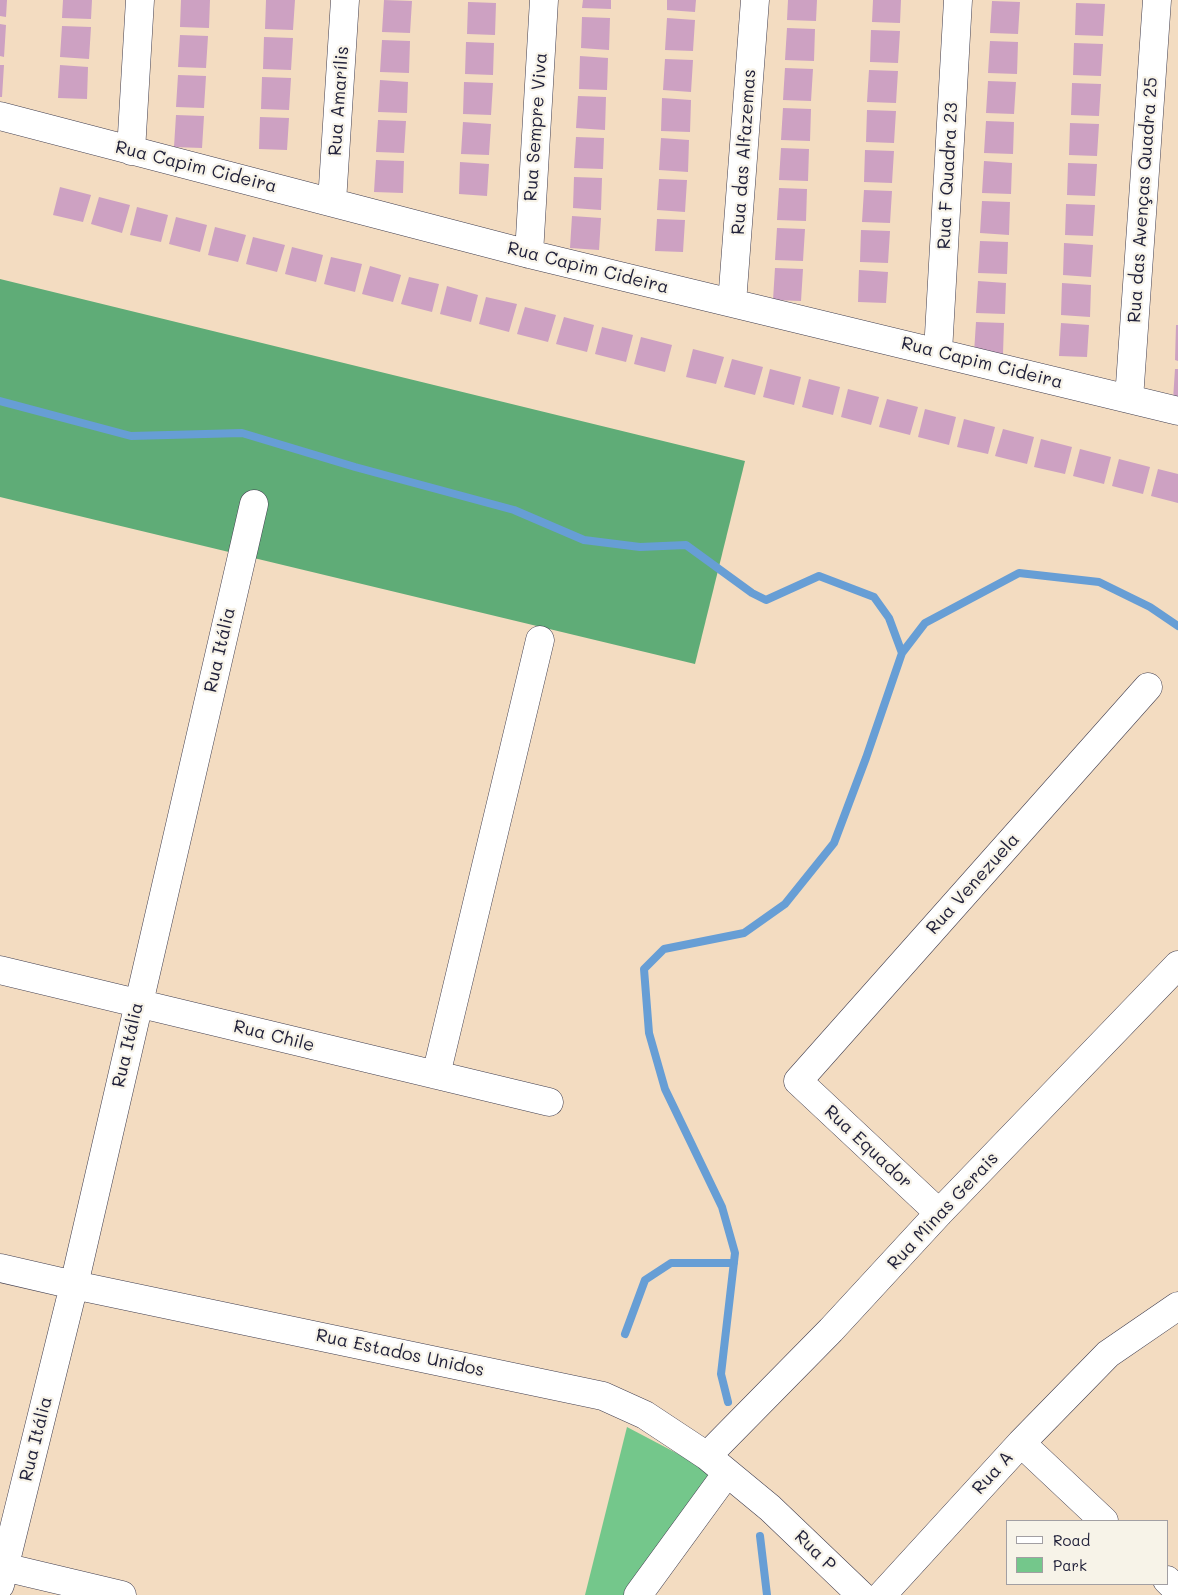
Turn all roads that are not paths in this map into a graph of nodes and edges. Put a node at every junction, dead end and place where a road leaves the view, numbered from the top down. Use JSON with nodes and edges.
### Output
{"nodes":[{"id":1,"x":140,"y":0,"type":"edge"},
{"id":2,"x":345,"y":0,"type":"edge"},
{"id":3,"x":544,"y":0,"type":"edge"},
{"id":4,"x":755,"y":0,"type":"edge"},
{"id":5,"x":958,"y":0,"type":"edge"},
{"id":6,"x":1157,"y":0,"type":"edge"},
{"id":7,"x":0,"y":116,"type":"edge"},
{"id":8,"x":132,"y":151,"type":"junction"},
{"id":9,"x":332,"y":202,"type":"junction"},
{"id":10,"x":528,"y":254,"type":"junction"},
{"id":11,"x":732,"y":304,"type":"junction"},
{"id":12,"x":938,"y":352,"type":"junction"},
{"id":13,"x":1129,"y":399,"type":"junction"},
{"id":14,"x":1178,"y":411,"type":"edge"},
{"id":15,"x":254,"y":504,"type":"dead end"},
{"id":16,"x":540,"y":640,"type":"dead end"},
{"id":17,"x":1148,"y":687,"type":"dead end"},
{"id":18,"x":1178,"y":965,"type":"edge"},
{"id":19,"x":0,"y":970,"type":"edge"},
{"id":20,"x":138,"y":1002,"type":"junction"},
{"id":21,"x":436,"y":1075,"type":"junction"},
{"id":22,"x":798,"y":1081,"type":"joint"},
{"id":23,"x":549,"y":1102,"type":"dead end"},
{"id":24,"x":939,"y":1213,"type":"junction"},
{"id":25,"x":0,"y":1268,"type":"edge"},
{"id":26,"x":74,"y":1285,"type":"junction"},
{"id":27,"x":1178,"y":1306,"type":"edge"},
{"id":28,"x":1021,"y":1443,"type":"junction"},
{"id":29,"x":717,"y":1465,"type":"junction"},
{"id":30,"x":770,"y":1508,"type":"joint"},
{"id":31,"x":1103,"y":1520,"type":"edge"},
{"id":32,"x":1,"y":1572,"type":"edge"},
{"id":33,"x":1168,"y":1581,"type":"edge"},
{"id":34,"x":1178,"y":1591,"type":"edge"},
{"id":35,"x":122,"y":1595,"type":"edge"},
{"id":36,"x":638,"y":1595,"type":"edge"},
{"id":37,"x":861,"y":1595,"type":"edge"},
{"id":38,"x":882,"y":1595,"type":"edge"}],
"edges":[{"from":1,"to":8,"type":"street"},
{"from":2,"to":9,"type":"street","name":"Rua Amarílis"},
{"from":3,"to":10,"type":"street","name":"Rua Sempre Viva"},
{"from":4,"to":11,"type":"street","name":"Rua das Alfazemas"},
{"from":5,"to":12,"type":"street","name":"Rua F Quadra 23"},
{"from":6,"to":13,"type":"street","name":"Rua das Avenças Quadra 25"},
{"from":7,"to":8,"type":"street","name":"Rua Capim Cideira"},
{"from":8,"to":9,"type":"street","name":"Rua Capim Cideira"},
{"from":9,"to":10,"type":"street","name":"Rua Capim Cideira"},
{"from":10,"to":11,"type":"street","name":"Rua Capim Cideira"},
{"from":11,"to":12,"type":"street","name":"Rua Capim Cideira"},
{"from":12,"to":13,"type":"street","name":"Rua Capim Cideira"},
{"from":13,"to":14,"type":"street","name":"Rua Capim Cideira"},
{"from":15,"to":20,"type":"street","name":"Rua Itália"},
{"from":16,"to":21,"type":"street"},
{"from":17,"to":22,"type":"street","name":"Rua Venezuela"},
{"from":18,"to":24,"type":"street","name":"Rua Minas Gerais"},
{"from":19,"to":20,"type":"street","name":"Rua Chile"},
{"from":20,"to":21,"type":"street","name":"Rua Chile"},
{"from":20,"to":26,"type":"street","name":"Rua Itália"},
{"from":21,"to":23,"type":"street","name":"Rua Chile"},
{"from":22,"to":24,"type":"street","name":"Rua Equador"},
{"from":24,"to":29,"type":"street","name":"Rua Minas Gerais"},
{"from":25,"to":26,"type":"street","name":"Rua Estados Unidos"},
{"from":26,"to":29,"type":"street","name":"Rua Estados Unidos"},
{"from":26,"to":32,"type":"street","name":"Rua Itália"},
{"from":27,"to":28,"type":"street","name":"Rua A"},
{"from":28,"to":31,"type":"street"},
{"from":28,"to":38,"type":"street","name":"Rua A"},
{"from":29,"to":30,"type":"street","name":"Rua Estados Unidos"},
{"from":29,"to":36,"type":"street","name":"Rua Minas Gerais"},
{"from":30,"to":37,"type":"street","name":"Rua P"},
{"from":32,"to":35,"type":"street"},
{"from":33,"to":34,"type":"street"}]}
